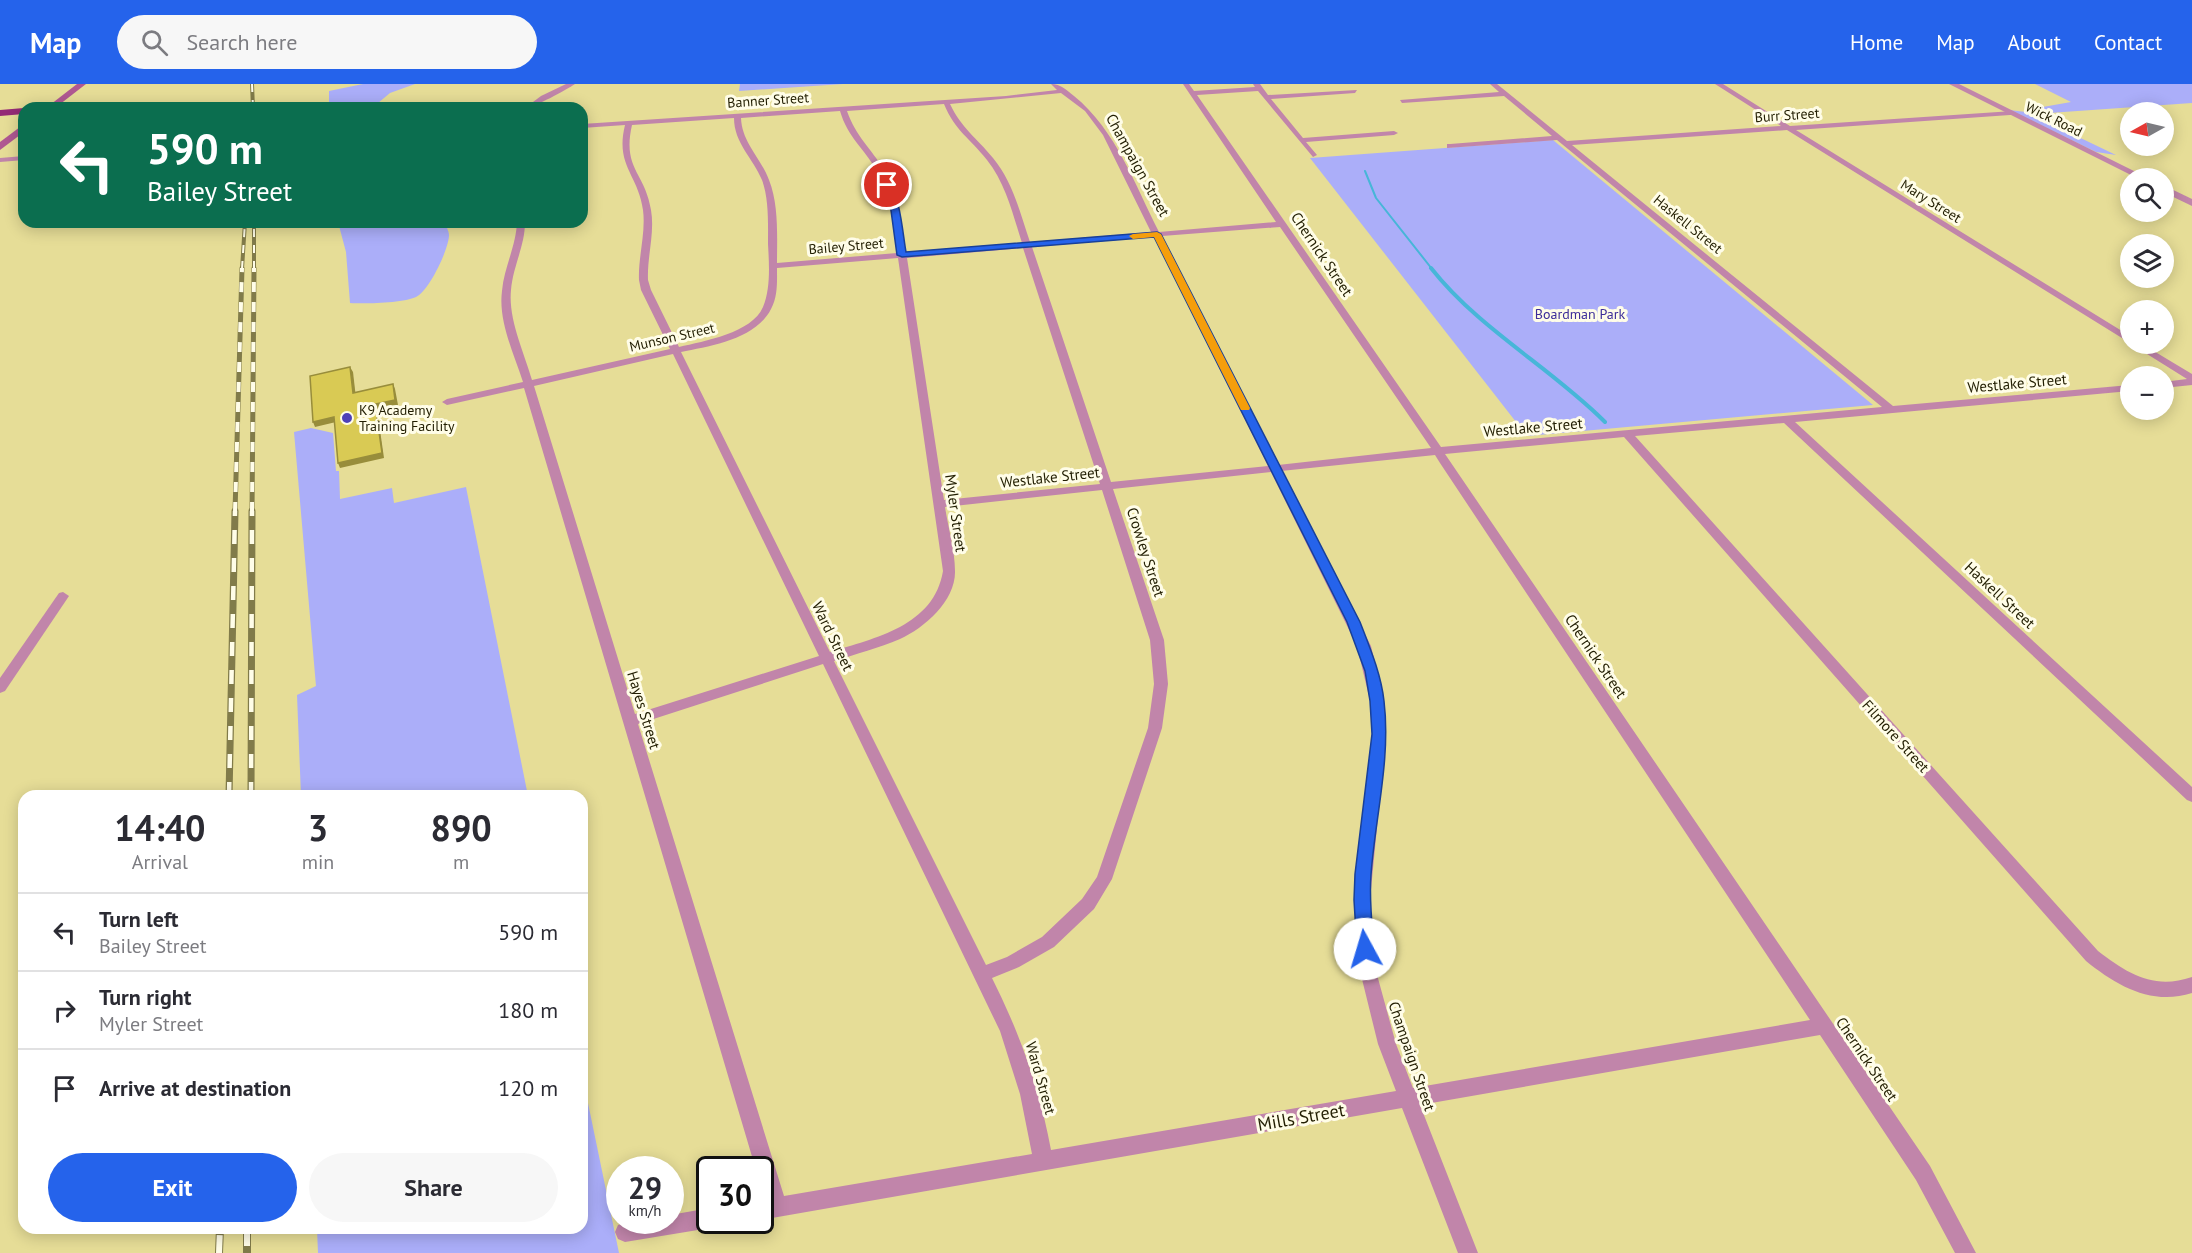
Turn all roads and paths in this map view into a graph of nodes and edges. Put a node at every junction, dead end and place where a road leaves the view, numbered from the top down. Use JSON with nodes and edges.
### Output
{"nodes":[{"id":1,"x":68,"y":84,"type":"edge"},
{"id":2,"x":82,"y":84,"type":"edge"},
{"id":3,"x":572,"y":84,"type":"edge"},
{"id":4,"x":1493,"y":84,"type":"edge"},
{"id":5,"x":1718,"y":84,"type":"edge"},
{"id":6,"x":1953,"y":84,"type":"edge"},
{"id":7,"x":1258,"y":86,"type":"edge"},
{"id":8,"x":1059,"y":88,"type":"edge"},
{"id":9,"x":1189,"y":88,"type":"edge"},
{"id":10,"x":1355,"y":91,"type":"dead end"},
{"id":11,"x":1506,"y":94,"type":"junction"},
{"id":12,"x":1266,"y":97,"type":"junction"},
{"id":13,"x":1402,"y":101,"type":"dead end"},
{"id":14,"x":45,"y":102,"type":"edge"},
{"id":15,"x":58,"y":102,"type":"edge"},
{"id":16,"x":537,"y":102,"type":"edge"},
{"id":17,"x":946,"y":102,"type":"junction"},
{"id":18,"x":843,"y":109,"type":"junction"},
{"id":19,"x":18,"y":112,"type":"edge"},
{"id":20,"x":2010,"y":113,"type":"junction"},
{"id":21,"x":0,"y":115,"type":"edge"},
{"id":22,"x":18,"y":116,"type":"edge"},
{"id":23,"x":736,"y":116,"type":"junction"},
{"id":24,"x":629,"y":123,"type":"junction"},
{"id":25,"x":588,"y":126,"type":"edge"},
{"id":26,"x":1789,"y":128,"type":"junction"},
{"id":27,"x":18,"y":132,"type":"edge"},
{"id":28,"x":1394,"y":133,"type":"dead end"},
{"id":29,"x":1301,"y":140,"type":"junction"},
{"id":30,"x":1563,"y":141,"type":"junction"},
{"id":31,"x":2,"y":144,"type":"edge"},
{"id":32,"x":1450,"y":146,"type":"dead end"},
{"id":33,"x":1313,"y":155,"type":"dead end"},
{"id":34,"x":18,"y":158,"type":"edge"},
{"id":35,"x":0,"y":160,"type":"edge"},
{"id":36,"x":2123,"y":168,"type":"edge"},
{"id":37,"x":2174,"y":194,"type":"edge"},
{"id":38,"x":2192,"y":203,"type":"edge"},
{"id":39,"x":1282,"y":224,"type":"junction"},
{"id":40,"x":520,"y":228,"type":"edge"},
{"id":41,"x":1157,"y":234,"type":"junction"},
{"id":42,"x":1028,"y":245,"type":"junction"},
{"id":43,"x":902,"y":255,"type":"junction"},
{"id":44,"x":772,"y":266,"type":"junction"},
{"id":45,"x":2120,"y":334,"type":"edge"},
{"id":46,"x":675,"y":351,"type":"junction"},
{"id":47,"x":2152,"y":354,"type":"edge"},
{"id":48,"x":2192,"y":380,"type":"edge"},
{"id":49,"x":527,"y":383,"type":"junction"},
{"id":50,"x":2174,"y":383,"type":"edge"},
{"id":51,"x":2120,"y":389,"type":"edge"},
{"id":52,"x":447,"y":402,"type":"dead end"},
{"id":53,"x":1891,"y":410,"type":"junction"},
{"id":54,"x":1786,"y":419,"type":"junction"},
{"id":55,"x":1627,"y":434,"type":"junction"},
{"id":56,"x":1438,"y":451,"type":"junction"},
{"id":57,"x":1275,"y":468,"type":"junction"},
{"id":58,"x":1107,"y":486,"type":"junction"},
{"id":59,"x":940,"y":504,"type":"junction"},
{"id":60,"x":63,"y":596,"type":"dead end"},
{"id":61,"x":826,"y":659,"type":"junction"},
{"id":62,"x":0,"y":688,"type":"edge"},
{"id":63,"x":631,"y":722,"type":"junction"},
{"id":64,"x":2192,"y":796,"type":"edge"},
{"id":65,"x":981,"y":975,"type":"junction"},
{"id":66,"x":2192,"y":985,"type":"edge"},
{"id":67,"x":1824,"y":1026,"type":"junction"},
{"id":68,"x":1408,"y":1098,"type":"junction"},
{"id":69,"x":754,"y":1156,"type":"edge"},
{"id":70,"x":1043,"y":1161,"type":"junction"},
{"id":71,"x":774,"y":1207,"type":"edge"},
{"id":72,"x":1468,"y":1253,"type":"edge"},
{"id":73,"x":1966,"y":1253,"type":"edge"}],
"edges":[{"from":1,"to":14,"type":"main road"},
{"from":2,"to":15,"type":"main road"},
{"from":3,"to":16,"type":"street"},
{"from":4,"to":11,"type":"street","name":"Haskell Street"},
{"from":5,"to":26,"type":"street","name":"Mary Street"},
{"from":6,"to":20,"type":"street","name":"Wick Road"},
{"from":7,"to":9,"type":"street"},
{"from":7,"to":12,"type":"street"},
{"from":8,"to":17,"type":"street","name":"Banner Street"},
{"from":8,"to":41,"type":"street","name":"Champaign Street"},
{"from":9,"to":39,"type":"street","name":"Chernick Street"},
{"from":10,"to":12,"type":"street"},
{"from":11,"to":13,"type":"street"},
{"from":11,"to":30,"type":"street","name":"Haskell Street"},
{"from":12,"to":29,"type":"street"},
{"from":17,"to":18,"type":"street","name":"Banner Street"},
{"from":17,"to":42,"type":"street","name":"Crowley Street"},
{"from":18,"to":23,"type":"street","name":"Banner Street"},
{"from":18,"to":43,"type":"street","name":"Myler Street"},
{"from":19,"to":21,"type":"highway"},
{"from":20,"to":26,"type":"street","name":"Burr Street"},
{"from":20,"to":36,"type":"street","name":"Wick Road"},
{"from":21,"to":22,"type":"highway"},
{"from":23,"to":24,"type":"street","name":"Banner Street"},
{"from":23,"to":44,"type":"street","name":"Munson Street"},
{"from":24,"to":25,"type":"street","name":"Banner Street"},
{"from":24,"to":46,"type":"street","name":"Ward Street"},
{"from":26,"to":30,"type":"street","name":"Burr Street"},
{"from":26,"to":45,"type":"street","name":"Mary Street"},
{"from":27,"to":31,"type":"main road"},
{"from":28,"to":29,"type":"street"},
{"from":29,"to":33,"type":"street"},
{"from":30,"to":32,"type":"street","name":"Burr Street"},
{"from":30,"to":53,"type":"street","name":"Haskell Street"},
{"from":34,"to":35,"type":"street"},
{"from":37,"to":38,"type":"street"},
{"from":39,"to":41,"type":"street","name":"Bailey Street"},
{"from":39,"to":56,"type":"street","name":"Chernick Street"},
{"from":40,"to":49,"type":"street","name":"Hayes Street"},
{"from":41,"to":42,"type":"street","name":"Bailey Street"},
{"from":41,"to":57,"type":"street","name":"Champaign Street"},
{"from":42,"to":43,"type":"street","name":"Bailey Street"},
{"from":42,"to":58,"type":"street","name":"Crowley Street"},
{"from":43,"to":44,"type":"street","name":"Bailey Street"},
{"from":43,"to":59,"type":"street","name":"Myler Street"},
{"from":44,"to":46,"type":"street","name":"Munson Street"},
{"from":46,"to":49,"type":"street","name":"Munson Street"},
{"from":46,"to":61,"type":"street","name":"Ward Street"},
{"from":47,"to":48,"type":"street"},
{"from":48,"to":50,"type":"street"},
{"from":49,"to":52,"type":"street","name":"Munson Street"},
{"from":49,"to":63,"type":"street","name":"Hayes Street"},
{"from":51,"to":53,"type":"street","name":"Westlake Street"},
{"from":53,"to":54,"type":"street","name":"Westlake Street"},
{"from":54,"to":55,"type":"street","name":"Westlake Street"},
{"from":54,"to":64,"type":"street","name":"Haskell Street"},
{"from":55,"to":56,"type":"street","name":"Westlake Street"},
{"from":55,"to":66,"type":"street","name":"Filmore Street"},
{"from":56,"to":57,"type":"street","name":"Westlake Street"},
{"from":56,"to":67,"type":"street","name":"Chernick Street"},
{"from":57,"to":58,"type":"street","name":"Westlake Street"},
{"from":57,"to":68,"type":"street","name":"Champaign Street"},
{"from":58,"to":59,"type":"street","name":"Westlake Street"},
{"from":58,"to":65,"type":"street","name":"Crowley Street"},
{"from":59,"to":61,"type":"street","name":"Myler Street"},
{"from":60,"to":62,"type":"street"},
{"from":61,"to":63,"type":"street","name":"Myler Street"},
{"from":61,"to":65,"type":"street","name":"Ward Street"},
{"from":63,"to":69,"type":"street","name":"Hayes Street"},
{"from":65,"to":70,"type":"street","name":"Ward Street"},
{"from":67,"to":68,"type":"street","name":"Mills Street"},
{"from":67,"to":73,"type":"street","name":"Chernick Street"},
{"from":68,"to":70,"type":"street","name":"Mills Street"},
{"from":68,"to":72,"type":"street","name":"Champaign Street"},
{"from":70,"to":71,"type":"street","name":"Mills Street"}]}
